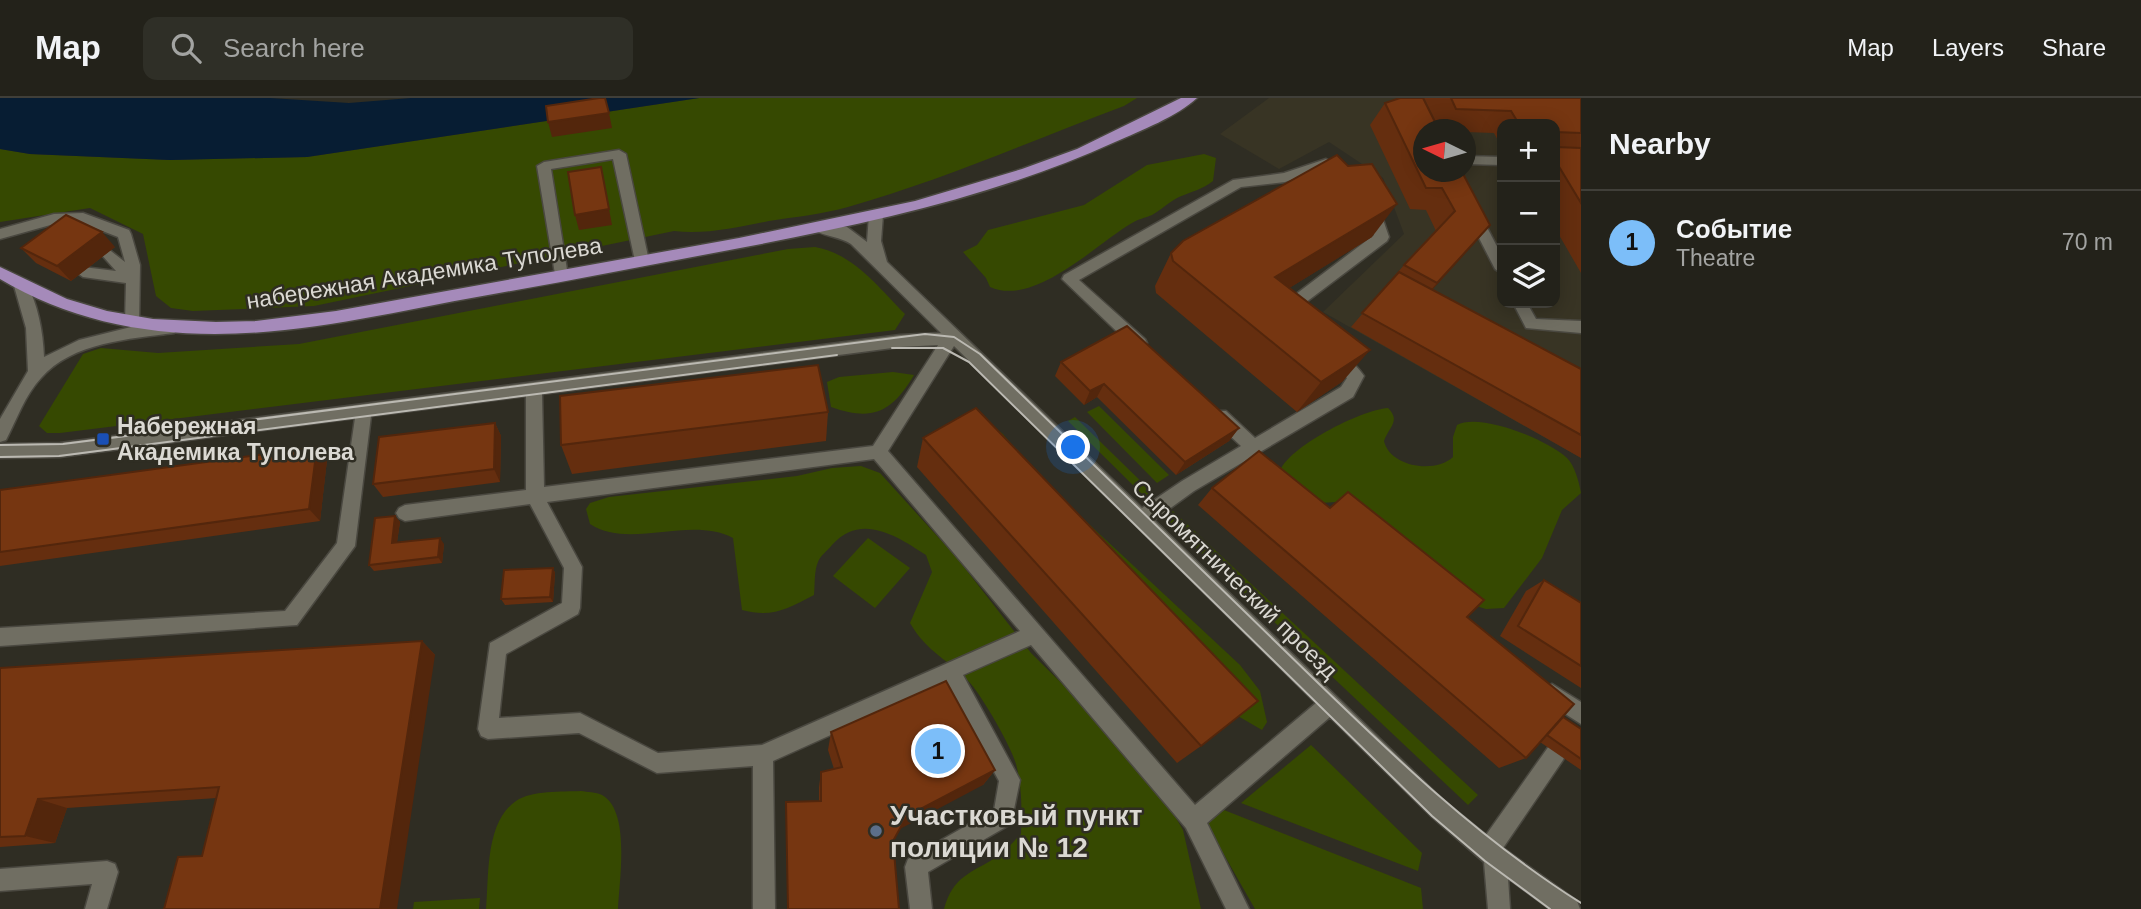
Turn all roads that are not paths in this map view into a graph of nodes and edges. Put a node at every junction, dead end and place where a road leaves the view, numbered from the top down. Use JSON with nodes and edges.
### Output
{"nodes":[{"id":1,"x":1191,"y":98,"type":"edge"},
{"id":2,"x":1476,"y":160,"type":"edge"},
{"id":3,"x":1497,"y":161,"type":"edge"},
{"id":4,"x":1456,"y":182,"type":"edge"},
{"id":5,"x":876,"y":215,"type":"junction"},
{"id":6,"x":819,"y":228,"type":"junction"},
{"id":7,"x":13,"y":234,"type":"edge"},
{"id":8,"x":55,"y":237,"type":"edge"},
{"id":9,"x":107,"y":253,"type":"dead end"},
{"id":10,"x":1497,"y":259,"type":"edge"},
{"id":11,"x":642,"y":261,"type":"junction"},
{"id":12,"x":883,"y":267,"type":"junction"},
{"id":13,"x":0,"y":272,"type":"edge"},
{"id":14,"x":83,"y":272,"type":"dead end"},
{"id":15,"x":561,"y":276,"type":"junction"},
{"id":16,"x":133,"y":279,"type":"junction"},
{"id":17,"x":21,"y":286,"type":"junction"},
{"id":18,"x":1523,"y":308,"type":"edge"},
{"id":19,"x":133,"y":322,"type":"junction"},
{"id":20,"x":1288,"y":323,"type":"edge"},
{"id":21,"x":178,"y":327,"type":"junction"},
{"id":22,"x":1581,"y":327,"type":"edge"},
{"id":23,"x":953,"y":338,"type":"junction"},
{"id":24,"x":1317,"y":346,"type":"edge"},
{"id":25,"x":1153,"y":355,"type":"edge"},
{"id":26,"x":36,"y":372,"type":"junction"},
{"id":27,"x":534,"y":389,"type":"junction"},
{"id":28,"x":1203,"y":401,"type":"edge"},
{"id":29,"x":364,"y":411,"type":"junction"},
{"id":30,"x":0,"y":435,"type":"edge"},
{"id":31,"x":1253,"y":447,"type":"junction"},
{"id":32,"x":0,"y":451,"type":"edge"},
{"id":33,"x":878,"y":452,"type":"junction"},
{"id":34,"x":535,"y":496,"type":"junction"},
{"id":35,"x":405,"y":513,"type":"dead end"},
{"id":36,"x":1140,"y":520,"type":"junction"},
{"id":37,"x":1034,"y":634,"type":"junction"},
{"id":38,"x":0,"y":638,"type":"edge"},
{"id":39,"x":950,"y":671,"type":"junction"},
{"id":40,"x":1539,"y":685,"type":"edge"},
{"id":41,"x":1329,"y":705,"type":"junction"},
{"id":42,"x":1577,"y":721,"type":"edge"},
{"id":43,"x":1556,"y":752,"type":"edge"},
{"id":44,"x":763,"y":755,"type":"junction"},
{"id":45,"x":1194,"y":820,"type":"junction"},
{"id":46,"x":1491,"y":854,"type":"junction"},
{"id":47,"x":0,"y":880,"type":"edge"},
{"id":48,"x":96,"y":909,"type":"edge"},
{"id":49,"x":764,"y":909,"type":"edge"},
{"id":50,"x":921,"y":909,"type":"edge"},
{"id":51,"x":1238,"y":909,"type":"edge"},
{"id":52,"x":1499,"y":909,"type":"edge"},
{"id":53,"x":1569,"y":909,"type":"edge"}],
"edges":[{"from":1,"to":5,"type":"main road","name":"набережная Академика Туполева"},
{"from":2,"to":3,"type":"street"},
{"from":4,"to":10,"type":"street"},
{"from":5,"to":6,"type":"main road","name":"набережная Академика Туполева"},
{"from":5,"to":12,"type":"street"},
{"from":6,"to":11,"type":"main road","name":"набережная Академика Туполева"},
{"from":6,"to":12,"type":"street","name":"Сыромятнический проезд"},
{"from":7,"to":8,"type":"street"},
{"from":7,"to":16,"type":"street"},
{"from":9,"to":16,"type":"street"},
{"from":11,"to":15,"type":"main road","name":"набережная Академика Туполева"},
{"from":11,"to":15,"type":"street"},
{"from":12,"to":23,"type":"street","name":"Сыромятнический проезд"},
{"from":13,"to":17,"type":"main road","name":"набережная Академика Туполева"},
{"from":14,"to":16,"type":"street"},
{"from":15,"to":21,"type":"main road","name":"набережная Академика Туполева"},
{"from":16,"to":19,"type":"street"},
{"from":17,"to":19,"type":"main road","name":"набережная Академика Туполева"},
{"from":17,"to":26,"type":"street"},
{"from":18,"to":22,"type":"street"},
{"from":19,"to":21,"type":"main road","name":"набережная Академика Туполева"},
{"from":20,"to":25,"type":"street"},
{"from":21,"to":26,"type":"street"},
{"from":23,"to":27,"type":"street"},
{"from":23,"to":33,"type":"street"},
{"from":23,"to":36,"type":"street","name":"Сыромятнический проезд"},
{"from":24,"to":31,"type":"street"},
{"from":26,"to":30,"type":"street"},
{"from":27,"to":29,"type":"street"},
{"from":27,"to":34,"type":"street"},
{"from":28,"to":31,"type":"street"},
{"from":29,"to":32,"type":"street"},
{"from":29,"to":38,"type":"street"},
{"from":31,"to":36,"type":"street"},
{"from":33,"to":34,"type":"street"},
{"from":33,"to":37,"type":"street"},
{"from":34,"to":35,"type":"street"},
{"from":34,"to":44,"type":"street"},
{"from":36,"to":41,"type":"street","name":"Сыромятнический проезд"},
{"from":37,"to":39,"type":"street"},
{"from":37,"to":45,"type":"street"},
{"from":39,"to":44,"type":"street"},
{"from":39,"to":50,"type":"street"},
{"from":40,"to":42,"type":"street"},
{"from":41,"to":45,"type":"street"},
{"from":41,"to":46,"type":"street","name":"Сыромятнический проезд"},
{"from":43,"to":46,"type":"street"},
{"from":44,"to":49,"type":"street"},
{"from":45,"to":51,"type":"street"},
{"from":46,"to":52,"type":"street"},
{"from":46,"to":53,"type":"street","name":"Сыромятнический проезд"},
{"from":47,"to":48,"type":"street"}]}
